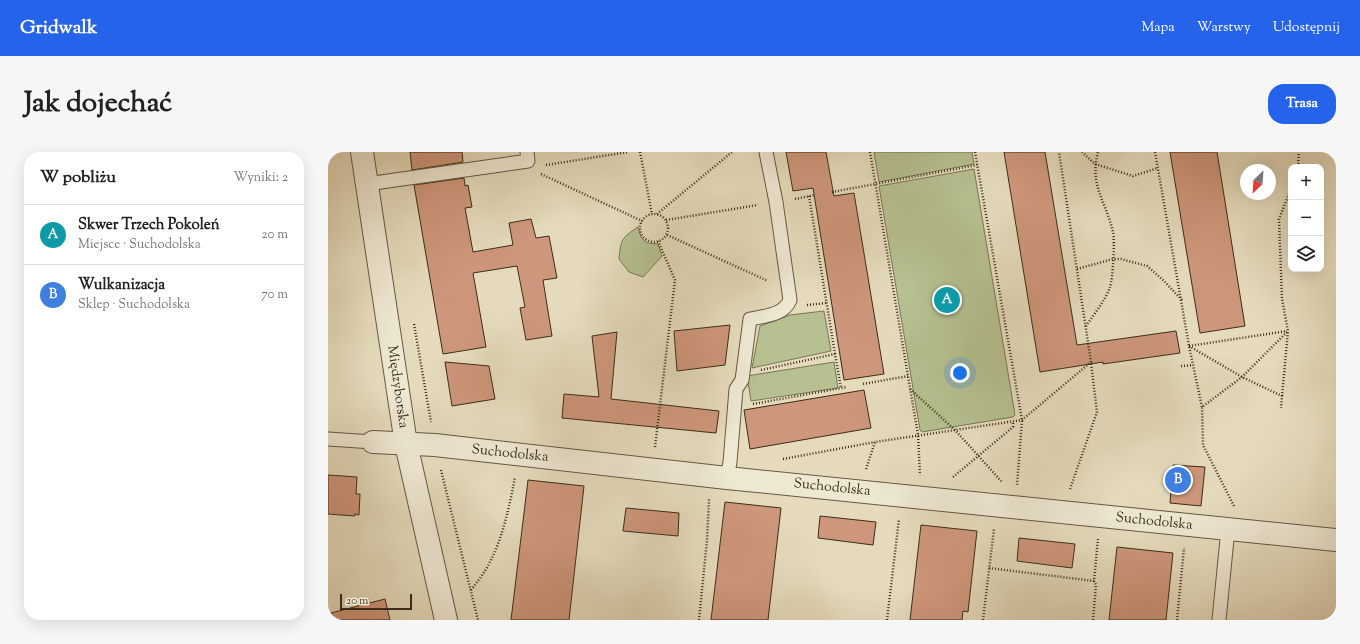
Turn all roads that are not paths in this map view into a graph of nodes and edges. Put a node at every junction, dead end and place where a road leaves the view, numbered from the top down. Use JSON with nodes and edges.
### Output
{"nodes":[{"id":1,"x":362,"y":152,"type":"edge"},
{"id":2,"x":527,"y":152,"type":"edge"},
{"id":3,"x":766,"y":152,"type":"edge"},
{"id":4,"x":367,"y":184,"type":"junction"},
{"id":5,"x":328,"y":439,"type":"edge"},
{"id":6,"x":373,"y":442,"type":"joint"},
{"id":7,"x":406,"y":444,"type":"junction"},
{"id":8,"x":727,"y":478,"type":"junction"},
{"id":9,"x":1228,"y":529,"type":"junction"},
{"id":10,"x":1336,"y":540,"type":"edge"},
{"id":11,"x":446,"y":620,"type":"edge"},
{"id":12,"x":1219,"y":620,"type":"edge"}],
"edges":[{"from":1,"to":4,"type":"street","name":"Międzyborska"},
{"from":2,"to":4,"type":"lane"},
{"from":3,"to":8,"type":"lane"},
{"from":4,"to":7,"type":"street","name":"Międzyborska"},
{"from":5,"to":6,"type":"lane","name":"Suchodolska"},
{"from":6,"to":7,"type":"street","name":"Suchodolska"},
{"from":7,"to":8,"type":"street","name":"Suchodolska"},
{"from":7,"to":11,"type":"street","name":"Międzyborska"},
{"from":8,"to":9,"type":"street","name":"Suchodolska"},
{"from":9,"to":10,"type":"street","name":"Suchodolska"},
{"from":9,"to":12,"type":"lane"}]}
